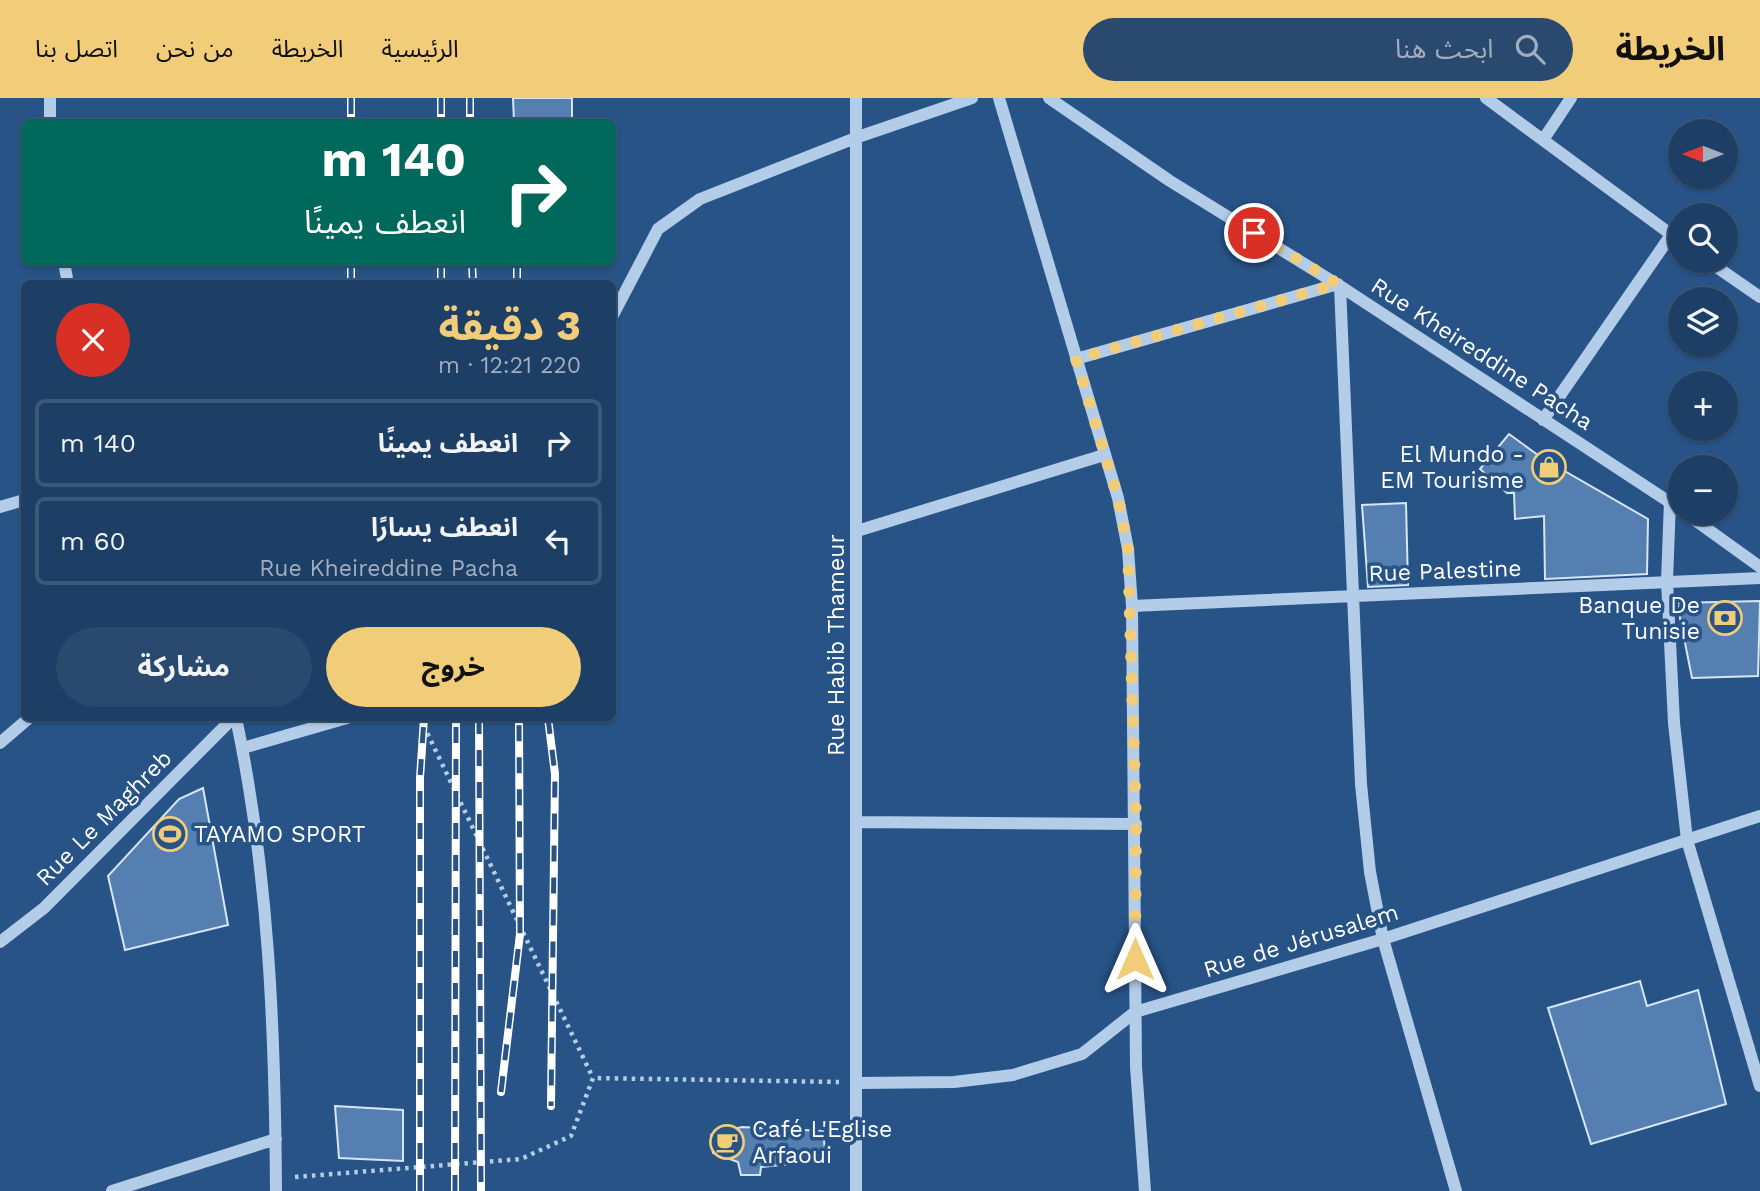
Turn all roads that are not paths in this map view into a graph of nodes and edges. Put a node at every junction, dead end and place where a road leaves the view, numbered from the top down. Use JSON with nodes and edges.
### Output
{"nodes":[{"id":1,"x":50,"y":98,"type":"edge"},
{"id":2,"x":856,"y":98,"type":"edge"},
{"id":3,"x":972,"y":98,"type":"edge"},
{"id":4,"x":999,"y":98,"type":"edge"},
{"id":5,"x":1049,"y":98,"type":"edge"},
{"id":6,"x":1486,"y":98,"type":"edge"},
{"id":7,"x":1571,"y":98,"type":"edge"},
{"id":8,"x":50,"y":119,"type":"edge"},
{"id":9,"x":858,"y":137,"type":"junction"},
{"id":10,"x":1543,"y":139,"type":"junction"},
{"id":11,"x":1668,"y":232,"type":"edge"},
{"id":12,"x":1668,"y":249,"type":"edge"},
{"id":13,"x":1725,"y":273,"type":"edge"},
{"id":14,"x":1339,"y":285,"type":"junction"},
{"id":15,"x":1760,"y":298,"type":"edge"},
{"id":16,"x":616,"y":309,"type":"edge"},
{"id":17,"x":1076,"y":359,"type":"junction"},
{"id":18,"x":1543,"y":420,"type":"junction"},
{"id":19,"x":1104,"y":454,"type":"junction"},
{"id":20,"x":1668,"y":500,"type":"edge"},
{"id":21,"x":21,"y":501,"type":"edge"},
{"id":22,"x":0,"y":507,"type":"edge"},
{"id":23,"x":1673,"y":525,"type":"edge"},
{"id":24,"x":1701,"y":525,"type":"edge"},
{"id":25,"x":857,"y":531,"type":"junction"},
{"id":26,"x":1760,"y":568,"type":"edge"},
{"id":27,"x":1760,"y":578,"type":"edge"},
{"id":28,"x":1667,"y":581,"type":"junction"},
{"id":29,"x":1353,"y":596,"type":"junction"},
{"id":30,"x":1132,"y":606,"type":"junction"},
{"id":31,"x":26,"y":721,"type":"edge"},
{"id":32,"x":232,"y":721,"type":"edge"},
{"id":33,"x":236,"y":721,"type":"edge"},
{"id":34,"x":337,"y":721,"type":"edge"},
{"id":35,"x":0,"y":743,"type":"edge"},
{"id":36,"x":243,"y":748,"type":"junction"},
{"id":37,"x":1760,"y":816,"type":"edge"},
{"id":38,"x":857,"y":822,"type":"junction"},
{"id":39,"x":1136,"y":824,"type":"junction"},
{"id":40,"x":1687,"y":840,"type":"junction"},
{"id":41,"x":1383,"y":939,"type":"junction"},
{"id":42,"x":0,"y":942,"type":"edge"},
{"id":43,"x":1135,"y":1013,"type":"junction"},
{"id":44,"x":858,"y":1083,"type":"junction"},
{"id":45,"x":1760,"y":1086,"type":"edge"},
{"id":46,"x":276,"y":1139,"type":"junction"},
{"id":47,"x":276,"y":1185,"type":"edge"},
{"id":48,"x":111,"y":1191,"type":"edge"},
{"id":49,"x":856,"y":1191,"type":"edge"},
{"id":50,"x":1145,"y":1191,"type":"edge"},
{"id":51,"x":1456,"y":1191,"type":"edge"}],
"edges":[{"from":1,"to":8,"type":"street"},
{"from":2,"to":9,"type":"street","name":"Rue Habib Thameur"},
{"from":3,"to":9,"type":"street"},
{"from":4,"to":17,"type":"street"},
{"from":5,"to":14,"type":"street","name":"Rue Kheireddine Pacha"},
{"from":6,"to":10,"type":"street"},
{"from":7,"to":10,"type":"street"},
{"from":9,"to":16,"type":"street"},
{"from":9,"to":25,"type":"street","name":"Rue Habib Thameur"},
{"from":10,"to":11,"type":"street"},
{"from":12,"to":18,"type":"street"},
{"from":13,"to":15,"type":"street"},
{"from":14,"to":17,"type":"street"},
{"from":14,"to":18,"type":"street","name":"Rue Kheireddine Pacha"},
{"from":14,"to":29,"type":"street"},
{"from":17,"to":19,"type":"street"},
{"from":18,"to":20,"type":"street","name":"Rue Kheireddine Pacha"},
{"from":19,"to":25,"type":"street"},
{"from":19,"to":30,"type":"street"},
{"from":21,"to":22,"type":"street"},
{"from":23,"to":28,"type":"street"},
{"from":24,"to":26,"type":"street"},
{"from":25,"to":38,"type":"street","name":"Rue Habib Thameur"},
{"from":27,"to":28,"type":"street","name":"Rue Palestine"},
{"from":28,"to":29,"type":"street","name":"Rue Palestine"},
{"from":28,"to":40,"type":"street"},
{"from":29,"to":30,"type":"street","name":"Rue Palestine"},
{"from":29,"to":41,"type":"street"},
{"from":30,"to":39,"type":"street"},
{"from":31,"to":35,"type":"street"},
{"from":32,"to":42,"type":"street","name":"Rue Le Maghreb"},
{"from":33,"to":36,"type":"street"},
{"from":34,"to":36,"type":"street"},
{"from":36,"to":46,"type":"street"},
{"from":37,"to":40,"type":"street","name":"Rue de Jérusalem"},
{"from":38,"to":39,"type":"street"},
{"from":38,"to":44,"type":"street","name":"Rue Habib Thameur"},
{"from":39,"to":43,"type":"street"},
{"from":40,"to":41,"type":"street","name":"Rue de Jérusalem"},
{"from":40,"to":45,"type":"street"},
{"from":41,"to":43,"type":"street","name":"Rue de Jérusalem"},
{"from":41,"to":51,"type":"street"},
{"from":43,"to":44,"type":"street","name":"Rue de Jérusalem"},
{"from":43,"to":50,"type":"street"},
{"from":44,"to":49,"type":"street","name":"Rue Habib Thameur"},
{"from":46,"to":47,"type":"street"},
{"from":46,"to":48,"type":"street"}]}
